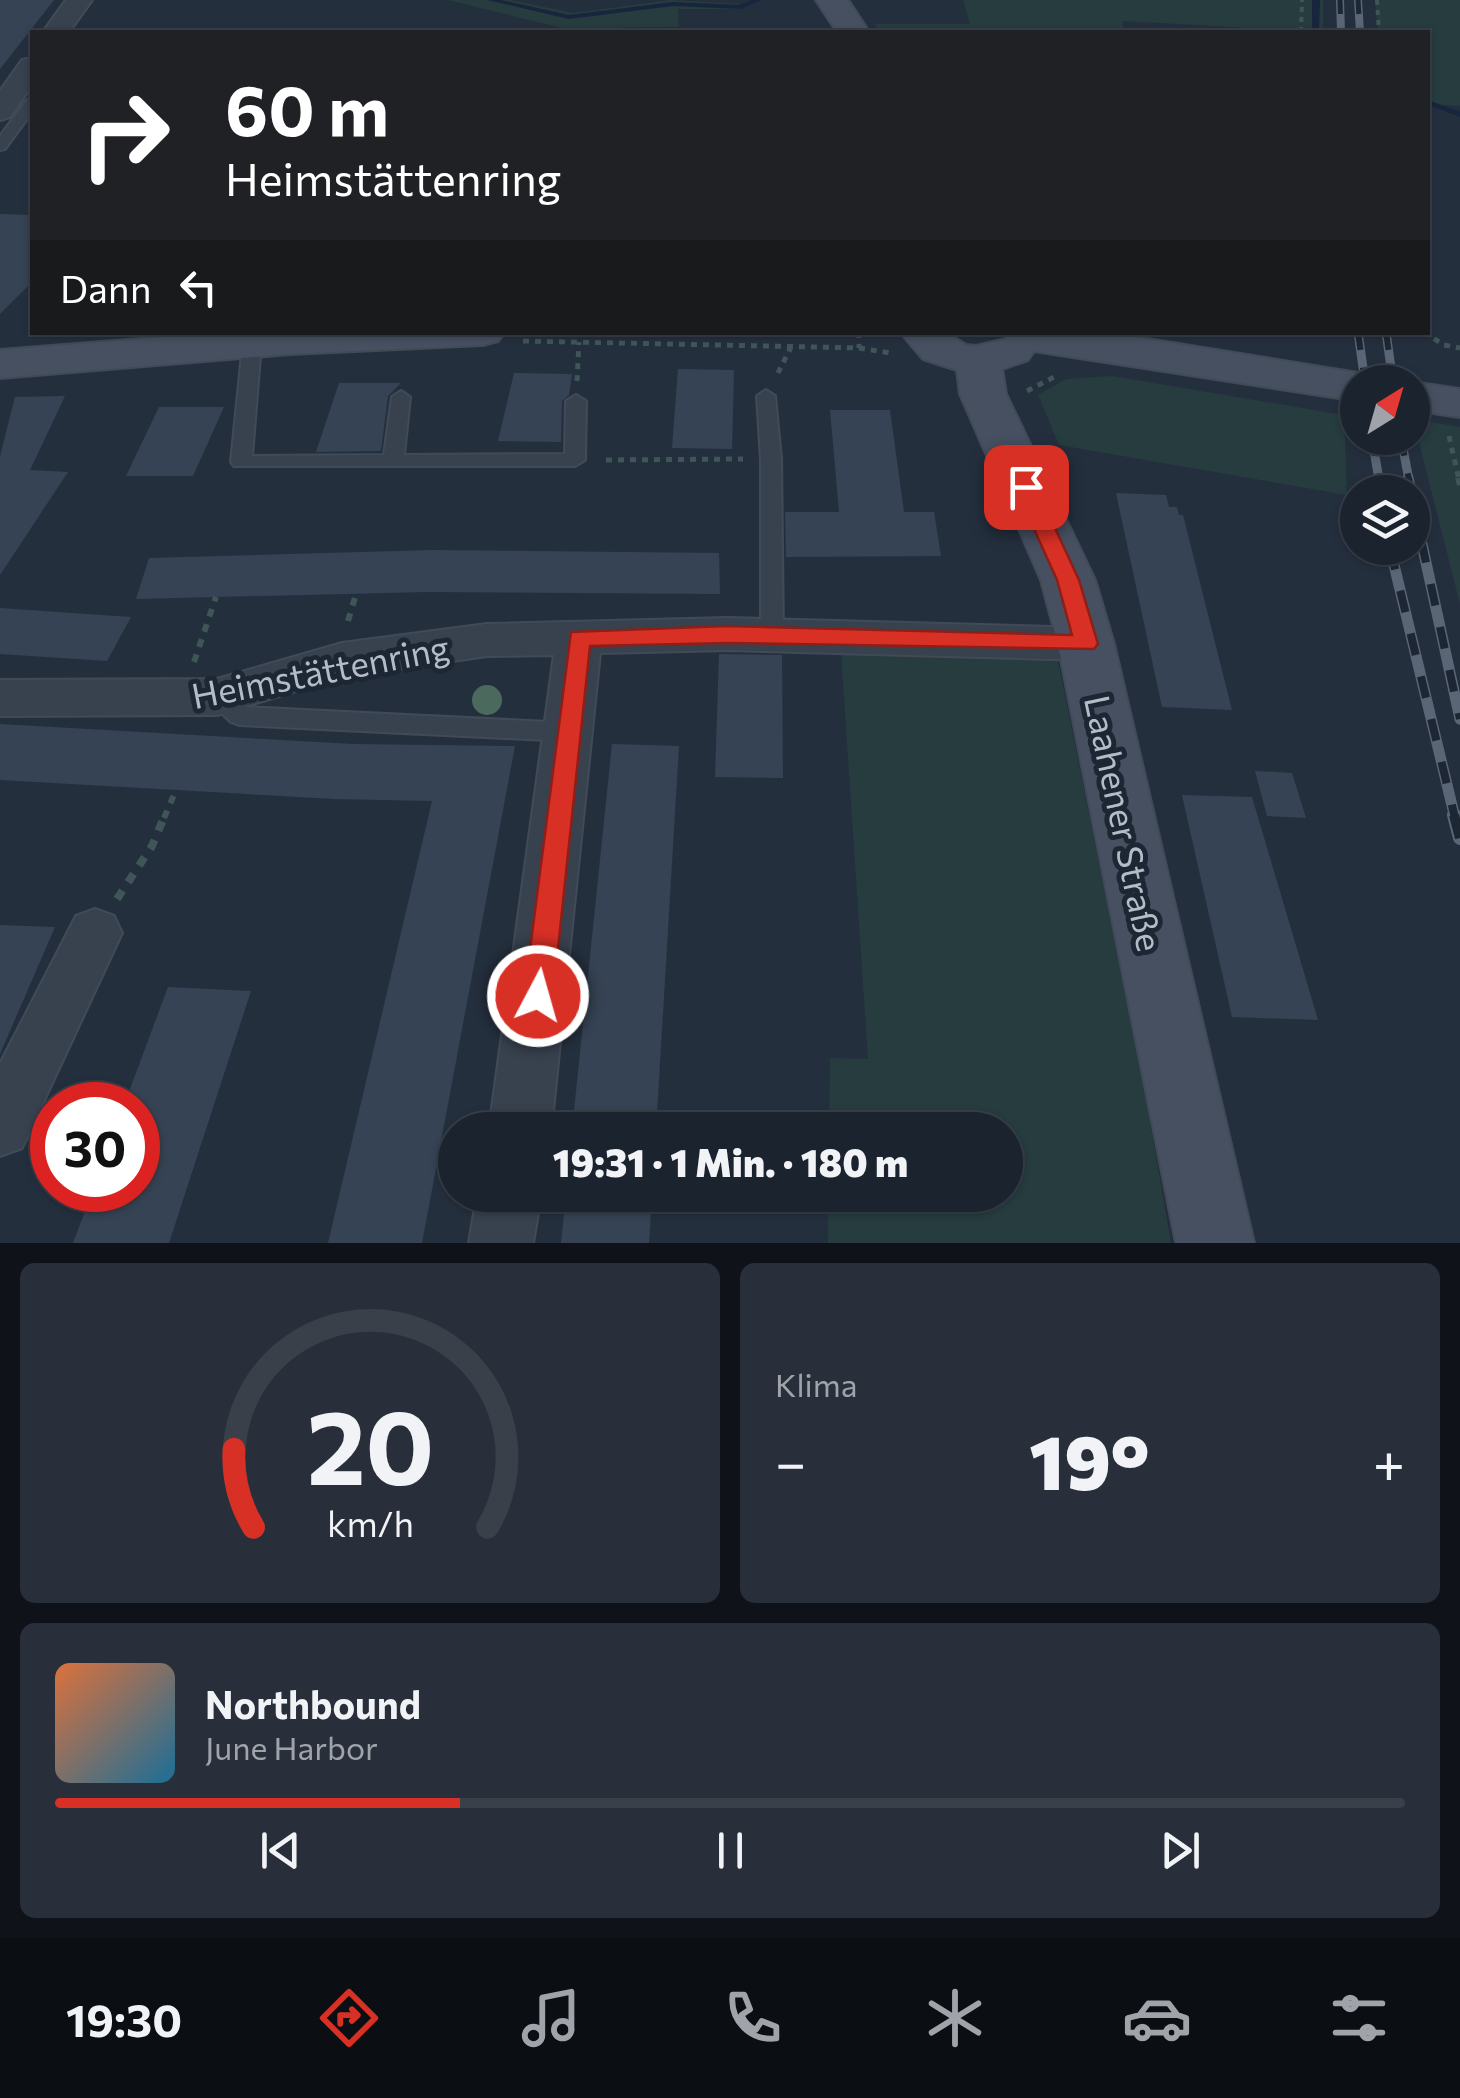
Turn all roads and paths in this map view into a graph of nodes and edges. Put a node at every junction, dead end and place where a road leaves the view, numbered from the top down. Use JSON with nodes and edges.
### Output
{"nodes":[{"id":1,"x":79,"y":0,"type":"edge"},
{"id":2,"x":832,"y":0,"type":"edge"},
{"id":3,"x":1302,"y":0,"type":"edge"},
{"id":4,"x":1377,"y":0,"type":"edge"},
{"id":5,"x":57,"y":30,"type":"edge"},
{"id":6,"x":852,"y":30,"type":"edge"},
{"id":7,"x":1301,"y":30,"type":"edge"},
{"id":8,"x":1380,"y":30,"type":"edge"},
{"id":9,"x":30,"y":69,"type":"edge"},
{"id":10,"x":30,"y":106,"type":"edge"},
{"id":11,"x":0,"y":111,"type":"edge"},
{"id":12,"x":0,"y":146,"type":"edge"},
{"id":13,"x":426,"y":335,"type":"edge"},
{"id":14,"x":858,"y":335,"type":"edge"},
{"id":15,"x":925,"y":335,"type":"edge"},
{"id":16,"x":1025,"y":335,"type":"edge"},
{"id":17,"x":1429,"y":335,"type":"edge"},
{"id":18,"x":579,"y":342,"type":"dead end"},
{"id":19,"x":252,"y":344,"type":"junction"},
{"id":20,"x":859,"y":348,"type":"dead end"},
{"id":21,"x":1460,"y":348,"type":"edge"},
{"id":22,"x":978,"y":360,"type":"junction"},
{"id":23,"x":0,"y":364,"type":"edge"},
{"id":24,"x":1062,"y":374,"type":"dead end"},
{"id":25,"x":1340,"y":384,"type":"edge"},
{"id":26,"x":1023,"y":393,"type":"dead end"},
{"id":27,"x":766,"y":396,"type":"dead end"},
{"id":28,"x":401,"y":397,"type":"dead end"},
{"id":29,"x":1430,"y":399,"type":"edge"},
{"id":30,"x":576,"y":401,"type":"joint"},
{"id":31,"x":1460,"y":403,"type":"edge"},
{"id":32,"x":1460,"y":438,"type":"edge"},
{"id":33,"x":771,"y":459,"type":"junction"},
{"id":34,"x":394,"y":460,"type":"junction"},
{"id":35,"x":574,"y":460,"type":"junction"},
{"id":36,"x":1460,"y":485,"type":"edge"},
{"id":37,"x":216,"y":597,"type":"dead end"},
{"id":38,"x":772,"y":636,"type":"junction"},
{"id":39,"x":579,"y":638,"type":"junction"},
{"id":40,"x":1086,"y":644,"type":"junction"},
{"id":41,"x":199,"y":697,"type":"junction"},
{"id":42,"x":0,"y":698,"type":"edge"},
{"id":43,"x":568,"y":732,"type":"junction"},
{"id":44,"x":176,"y":790,"type":"dead end"},
{"id":45,"x":95,"y":933,"type":"joint"},
{"id":46,"x":522,"y":1112,"type":"edge"},
{"id":47,"x":0,"y":1128,"type":"edge"},
{"id":48,"x":506,"y":1212,"type":"edge"},
{"id":49,"x":501,"y":1243,"type":"edge"},
{"id":50,"x":1215,"y":1243,"type":"edge"}],
"edges":[{"from":1,"to":5,"type":"street"},
{"from":2,"to":6,"type":"main road"},
{"from":3,"to":7,"type":"path"},
{"from":4,"to":8,"type":"path"},
{"from":9,"to":11,"type":"street"},
{"from":10,"to":12,"type":"lane"},
{"from":13,"to":19,"type":"main road"},
{"from":14,"to":20,"type":"path"},
{"from":15,"to":22,"type":"main road"},
{"from":16,"to":22,"type":"main road"},
{"from":16,"to":25,"type":"main road"},
{"from":17,"to":21,"type":"path"},
{"from":18,"to":30,"type":"path"},
{"from":19,"to":23,"type":"main road"},
{"from":19,"to":34,"type":"lane"},
{"from":22,"to":40,"type":"main road","name":"Laahener Straße"},
{"from":24,"to":26,"type":"path"},
{"from":27,"to":33,"type":"lane"},
{"from":28,"to":34,"type":"lane"},
{"from":29,"to":31,"type":"main road"},
{"from":30,"to":35,"type":"lane"},
{"from":32,"to":36,"type":"path"},
{"from":33,"to":35,"type":"path"},
{"from":33,"to":38,"type":"lane"},
{"from":34,"to":35,"type":"lane"},
{"from":37,"to":41,"type":"path"},
{"from":38,"to":39,"type":"street","name":"Heimstättenring"},
{"from":38,"to":40,"type":"street","name":"Heimstättenring"},
{"from":39,"to":41,"type":"street","name":"Heimstättenring"},
{"from":39,"to":43,"type":"street"},
{"from":40,"to":50,"type":"main road","name":"Laahener Straße"},
{"from":41,"to":42,"type":"street","name":"Heimstättenring"},
{"from":41,"to":43,"type":"lane"},
{"from":43,"to":46,"type":"street"},
{"from":44,"to":45,"type":"path"},
{"from":45,"to":47,"type":"street"},
{"from":48,"to":49,"type":"street"}]}
